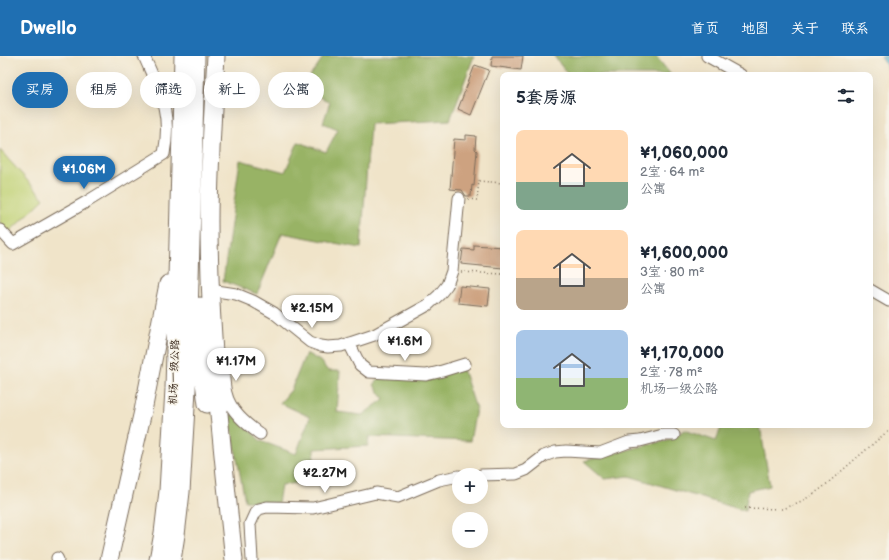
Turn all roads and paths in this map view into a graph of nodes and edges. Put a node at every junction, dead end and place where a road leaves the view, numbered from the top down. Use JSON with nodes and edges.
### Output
{"nodes":[{"id":1,"x":144,"y":56,"type":"edge"},
{"id":2,"x":183,"y":56,"type":"edge"},
{"id":3,"x":196,"y":56,"type":"edge"},
{"id":4,"x":216,"y":56,"type":"edge"},
{"id":5,"x":708,"y":56,"type":"edge"},
{"id":6,"x":736,"y":72,"type":"edge"},
{"id":7,"x":500,"y":183,"type":"edge"},
{"id":8,"x":185,"y":184,"type":"junction"},
{"id":9,"x":460,"y":198,"type":"joint"},
{"id":10,"x":0,"y":230,"type":"edge"},
{"id":11,"x":452,"y":271,"type":"junction"},
{"id":12,"x":500,"y":274,"type":"edge"},
{"id":13,"x":210,"y":290,"type":"junction"},
{"id":14,"x":873,"y":292,"type":"edge"},
{"id":15,"x":889,"y":301,"type":"edge"},
{"id":16,"x":213,"y":340,"type":"junction"},
{"id":17,"x":349,"y":343,"type":"junction"},
{"id":18,"x":465,"y":364,"type":"dead end"},
{"id":19,"x":889,"y":430,"type":"edge"},
{"id":20,"x":260,"y":434,"type":"dead end"},
{"id":21,"x":674,"y":435,"type":"dead end"},
{"id":22,"x":488,"y":475,"type":"edge"},
{"id":23,"x":452,"y":477,"type":"edge"},
{"id":24,"x":745,"y":508,"type":"dead end"},
{"id":25,"x":110,"y":560,"type":"edge"},
{"id":26,"x":158,"y":560,"type":"edge"},
{"id":27,"x":172,"y":560,"type":"edge"},
{"id":28,"x":225,"y":560,"type":"edge"},
{"id":29,"x":234,"y":560,"type":"edge"},
{"id":30,"x":252,"y":560,"type":"edge"}],
"edges":[{"from":1,"to":10,"type":"street"},
{"from":2,"to":8,"type":"highway"},
{"from":3,"to":8,"type":"highway"},
{"from":4,"to":13,"type":"highway"},
{"from":5,"to":6,"type":"street"},
{"from":7,"to":9,"type":"path"},
{"from":8,"to":25,"type":"highway"},
{"from":8,"to":26,"type":"highway","name":"机场一级公路"},
{"from":8,"to":27,"type":"highway","name":"机场一级公路"},
{"from":8,"to":28,"type":"highway"},
{"from":9,"to":11,"type":"street"},
{"from":11,"to":12,"type":"path"},
{"from":11,"to":17,"type":"street"},
{"from":13,"to":16,"type":"highway"},
{"from":13,"to":17,"type":"street"},
{"from":14,"to":15,"type":"street"},
{"from":16,"to":20,"type":"street"},
{"from":16,"to":29,"type":"highway"},
{"from":17,"to":18,"type":"street"},
{"from":19,"to":24,"type":"path"},
{"from":21,"to":22,"type":"street"},
{"from":23,"to":30,"type":"street"}]}
